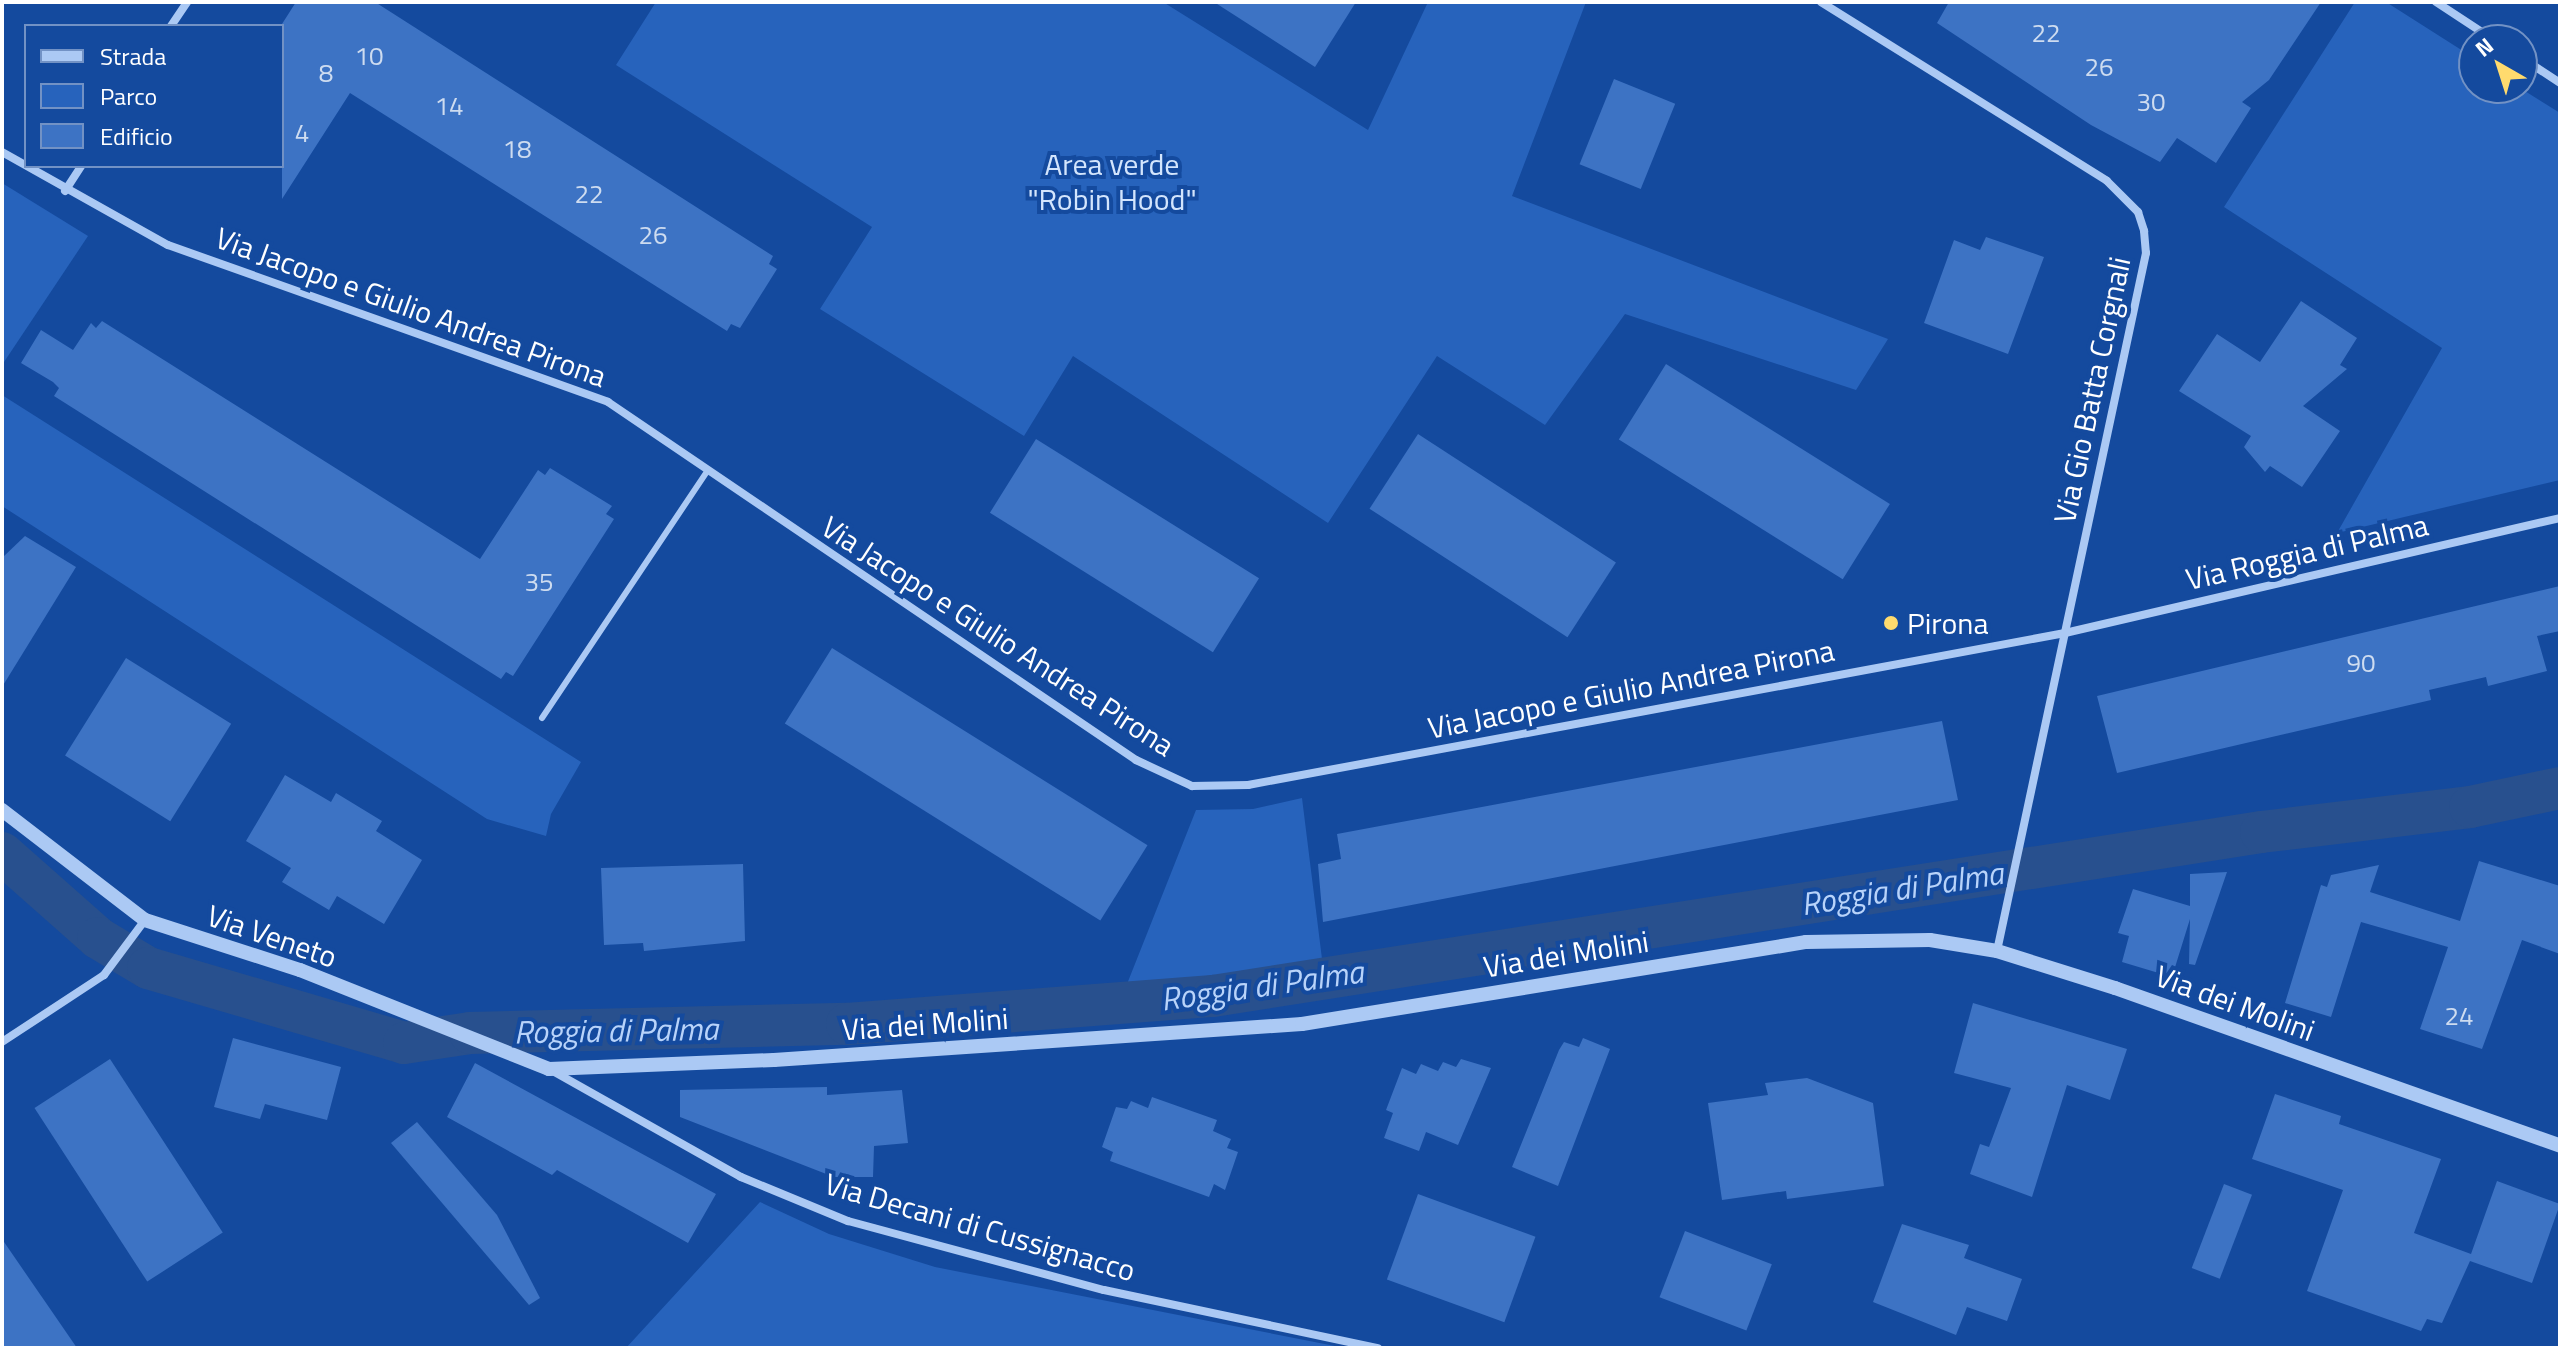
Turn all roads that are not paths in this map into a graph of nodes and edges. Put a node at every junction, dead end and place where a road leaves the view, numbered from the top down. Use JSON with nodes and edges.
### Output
{"nodes":[{"id":1,"x":187,"y":2,"type":"edge"},
{"id":2,"x":1821,"y":2,"type":"edge"},
{"id":3,"x":2436,"y":2,"type":"edge"},
{"id":4,"x":172,"y":24,"type":"edge"},
{"id":5,"x":2470,"y":24,"type":"edge"},
{"id":6,"x":2538,"y":69,"type":"edge"},
{"id":7,"x":2560,"y":83,"type":"edge"},
{"id":8,"x":2,"y":152,"type":"edge"},
{"id":9,"x":24,"y":166,"type":"edge"},
{"id":10,"x":28,"y":168,"type":"edge"},
{"id":11,"x":80,"y":168,"type":"edge"},
{"id":12,"x":65,"y":191,"type":"junction"},
{"id":13,"x":708,"y":470,"type":"junction"},
{"id":14,"x":2560,"y":518,"type":"edge"},
{"id":15,"x":2065,"y":633,"type":"junction"},
{"id":16,"x":542,"y":718,"type":"dead end"},
{"id":17,"x":2,"y":810,"type":"edge"},
{"id":18,"x":145,"y":920,"type":"junction"},
{"id":19,"x":1997,"y":951,"type":"junction"},
{"id":20,"x":2,"y":1042,"type":"edge"},
{"id":21,"x":549,"y":1069,"type":"junction"},
{"id":22,"x":2560,"y":1146,"type":"edge"},
{"id":23,"x":1378,"y":1348,"type":"edge"}],
"edges":[{"from":1,"to":4,"type":"street"},
{"from":2,"to":15,"type":"street","name":"Via Gio Batta Corgnali"},
{"from":3,"to":5,"type":"street"},
{"from":6,"to":7,"type":"street"},
{"from":8,"to":9,"type":"street","name":"Via Jacopo e Giulio Andrea Pirona"},
{"from":10,"to":12,"type":"street","name":"Via Jacopo e Giulio Andrea Pirona"},
{"from":11,"to":12,"type":"street"},
{"from":12,"to":13,"type":"street","name":"Via Jacopo e Giulio Andrea Pirona"},
{"from":13,"to":15,"type":"street","name":"Via Jacopo e Giulio Andrea Pirona"},
{"from":13,"to":16,"type":"lane"},
{"from":14,"to":15,"type":"street","name":"Via Roggia di Palma"},
{"from":15,"to":19,"type":"street","name":"Via Gio Batta Corgnali"},
{"from":17,"to":18,"type":"street","name":"Via Veneto"},
{"from":18,"to":20,"type":"street"},
{"from":18,"to":21,"type":"street","name":"Via Veneto"},
{"from":19,"to":21,"type":"street","name":"Via dei Molini"},
{"from":19,"to":22,"type":"street","name":"Via dei Molini"},
{"from":21,"to":23,"type":"street","name":"Via Decani di Cussignacco"}]}
